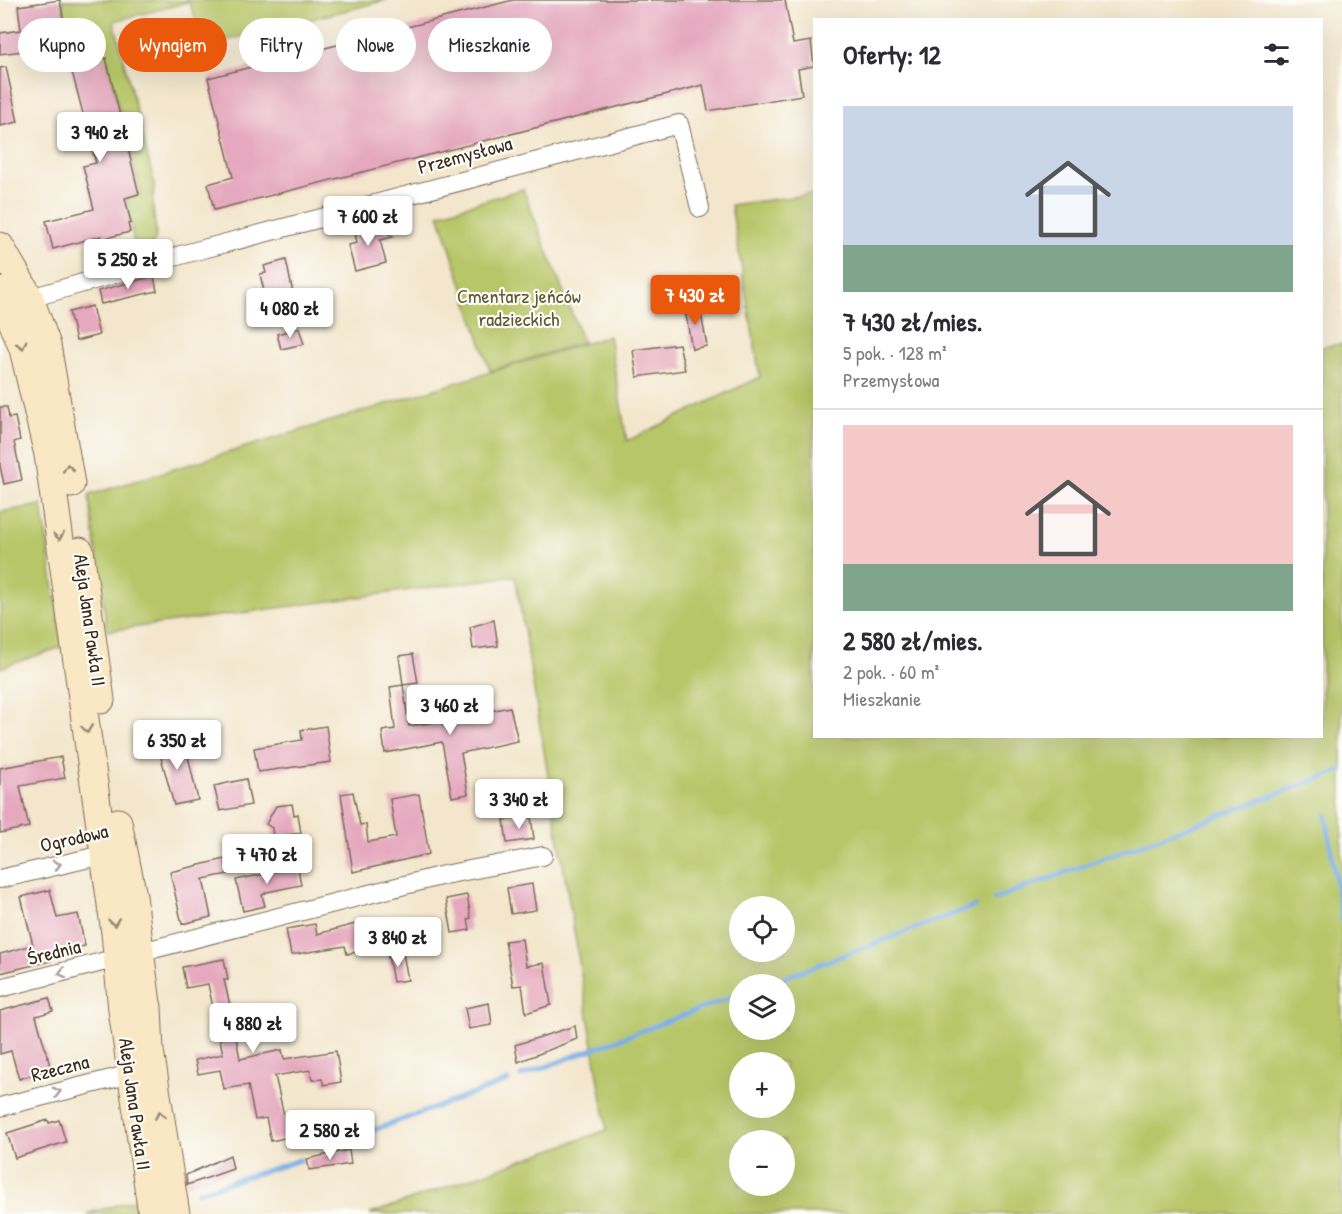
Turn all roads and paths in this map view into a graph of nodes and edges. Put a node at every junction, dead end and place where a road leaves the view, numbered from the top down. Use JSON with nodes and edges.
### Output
{"nodes":[{"id":1,"x":700,"y":208,"type":"dead end"},
{"id":2,"x":0,"y":246,"type":"edge"},
{"id":3,"x":12,"y":298,"type":"edge"},
{"id":4,"x":113,"y":852,"type":"junction"},
{"id":5,"x":543,"y":856,"type":"dead end"},
{"id":6,"x":0,"y":879,"type":"edge"},
{"id":7,"x":130,"y":955,"type":"junction"},
{"id":8,"x":0,"y":988,"type":"edge"},
{"id":9,"x":150,"y":1051,"type":"junction"},
{"id":10,"x":131,"y":1074,"type":"junction"},
{"id":11,"x":0,"y":1107,"type":"edge"},
{"id":12,"x":140,"y":1143,"type":"junction"},
{"id":13,"x":167,"y":1164,"type":"junction"},
{"id":14,"x":152,"y":1214,"type":"edge"},
{"id":15,"x":176,"y":1214,"type":"edge"}],
"edges":[{"from":1,"to":3,"type":"street","name":"Przemysłowa"},
{"from":2,"to":3,"type":"street","name":"Aleja Jana Pawła II"},
{"from":3,"to":4,"type":"street","name":"Aleja Jana Pawła II"},
{"from":6,"to":4,"type":"street","name":"Ogrodowa","one_way":true},
{"from":4,"to":7,"type":"street","name":"Aleja Jana Pawła II"},
{"from":5,"to":7,"type":"street","name":"Średnia"},
{"from":7,"to":8,"type":"street","name":"Średnia","one_way":true},
{"from":7,"to":9,"type":"street","name":"Aleja Jana Pawła II"},
{"from":7,"to":10,"type":"street","name":"Aleja Jana Pawła II"},
{"from":9,"to":10,"type":"street"},
{"from":13,"to":9,"type":"street","name":"Aleja Jana Pawła II","one_way":true},
{"from":11,"to":10,"type":"street","name":"Rzeczna","one_way":true},
{"from":10,"to":12,"type":"street","name":"Aleja Jana Pawła II"},
{"from":12,"to":13,"type":"street"},
{"from":12,"to":14,"type":"street","name":"Aleja Jana Pawła II"},
{"from":13,"to":15,"type":"street","name":"Aleja Jana Pawła II"}]}
